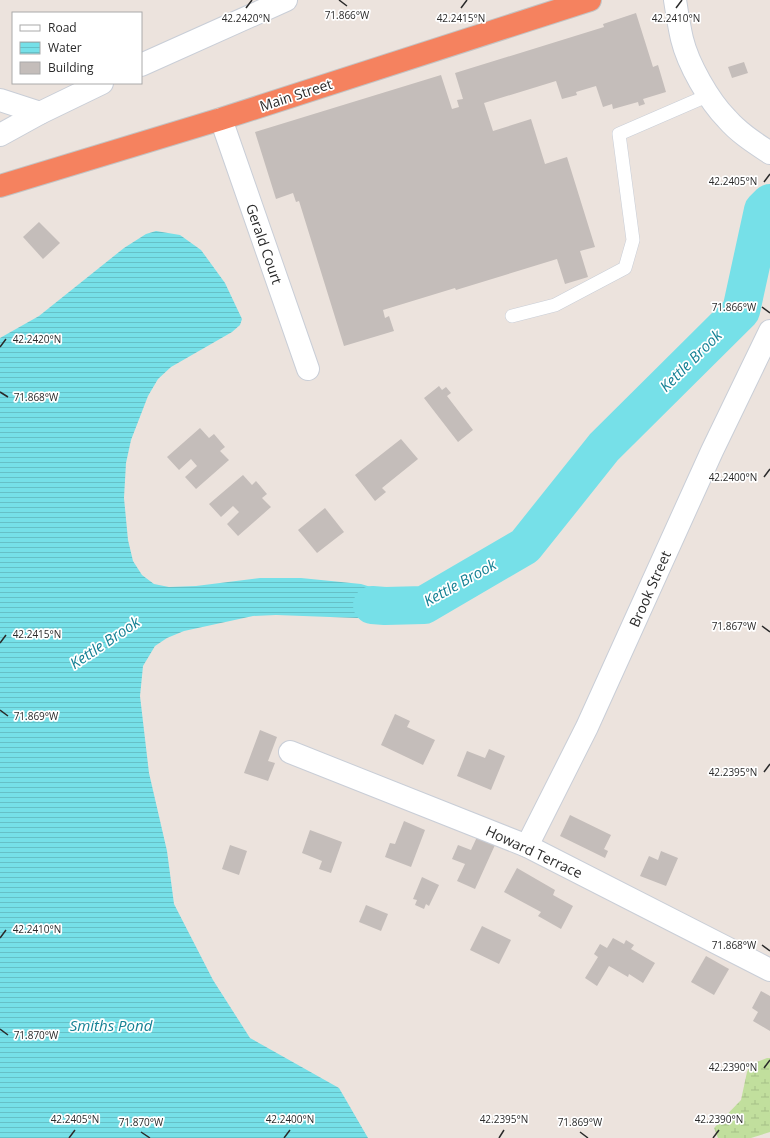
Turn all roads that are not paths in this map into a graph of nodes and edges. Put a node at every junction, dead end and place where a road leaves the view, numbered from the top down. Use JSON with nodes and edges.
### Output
{"nodes":[{"id":1,"x":286,"y":0,"type":"edge"},
{"id":2,"x":590,"y":0,"type":"edge"},
{"id":3,"x":675,"y":0,"type":"edge"},
{"id":4,"x":142,"y":65,"type":"edge"},
{"id":5,"x":100,"y":84,"type":"edge"},
{"id":6,"x":710,"y":95,"type":"junction"},
{"id":7,"x":0,"y":100,"type":"edge"},
{"id":8,"x":40,"y":113,"type":"junction"},
{"id":9,"x":221,"y":119,"type":"junction"},
{"id":10,"x":0,"y":135,"type":"edge"},
{"id":11,"x":762,"y":148,"type":"edge"},
{"id":12,"x":0,"y":186,"type":"edge"},
{"id":13,"x":512,"y":316,"type":"dead end"},
{"id":14,"x":770,"y":331,"type":"edge"},
{"id":15,"x":308,"y":369,"type":"dead end"},
{"id":16,"x":290,"y":752,"type":"dead end"},
{"id":17,"x":528,"y":846,"type":"junction"},
{"id":18,"x":770,"y":970,"type":"edge"}],
"edges":[{"from":1,"to":4,"type":"street"},
{"from":2,"to":9,"type":"highway","name":"Main Street"},
{"from":3,"to":6,"type":"street"},
{"from":5,"to":8,"type":"street"},
{"from":6,"to":11,"type":"street"},
{"from":6,"to":13,"type":"lane"},
{"from":7,"to":8,"type":"street"},
{"from":8,"to":10,"type":"street"},
{"from":9,"to":12,"type":"highway","name":"Main Street"},
{"from":9,"to":15,"type":"street","name":"Gerald Court"},
{"from":14,"to":17,"type":"street","name":"Brook Street"},
{"from":16,"to":17,"type":"street","name":"Howard Terrace"},
{"from":17,"to":18,"type":"street","name":"Howard Terrace"}]}
